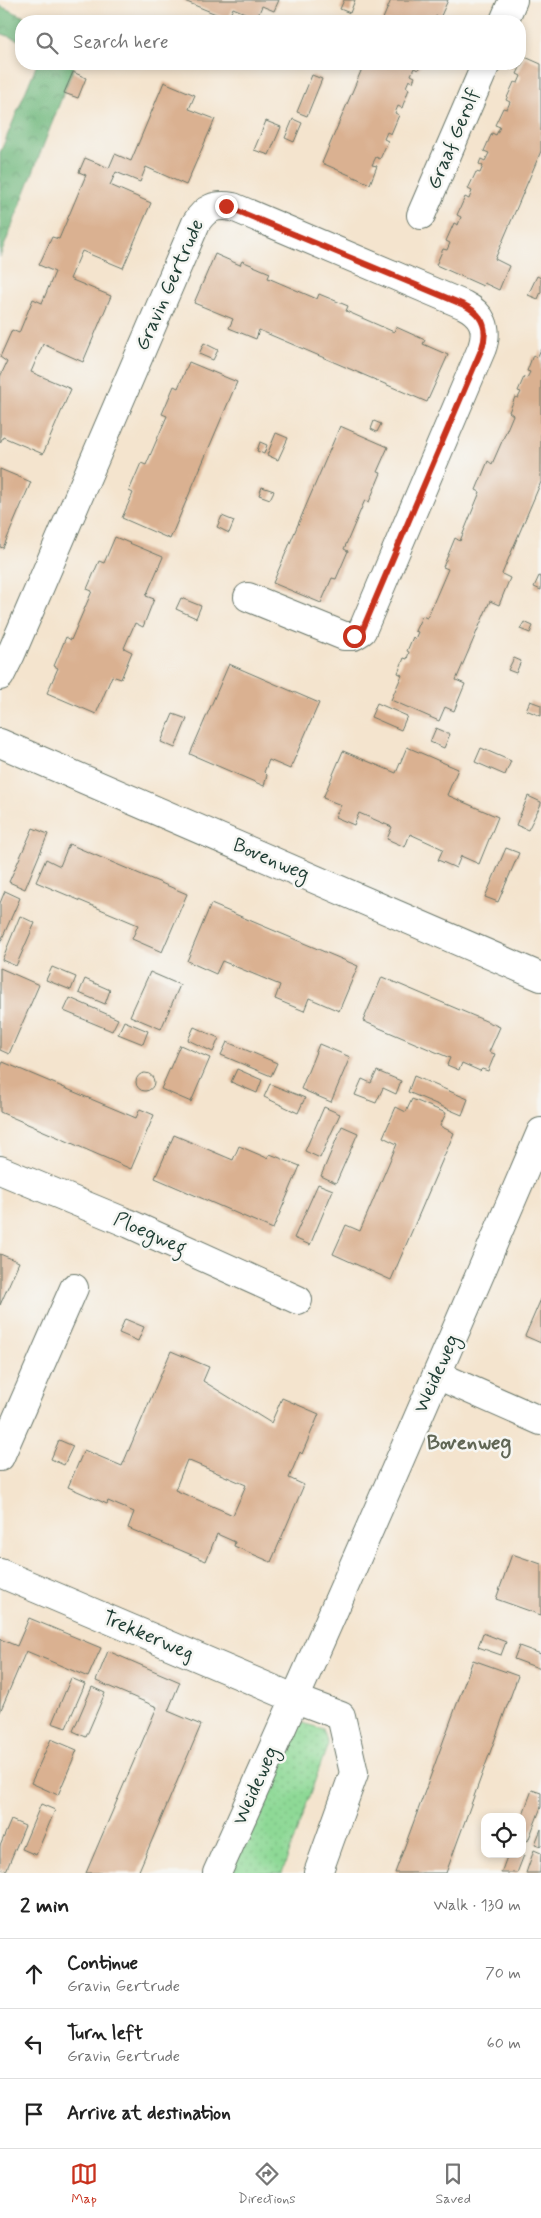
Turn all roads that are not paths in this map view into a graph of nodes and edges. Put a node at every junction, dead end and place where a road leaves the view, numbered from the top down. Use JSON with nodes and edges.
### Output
{"nodes":[{"id":1,"x":512,"y":0,"type":"edge"},
{"id":2,"x":506,"y":15,"type":"edge"},
{"id":3,"x":483,"y":70,"type":"edge"},
{"id":4,"x":422,"y":215,"type":"dead end"},
{"id":5,"x":248,"y":597,"type":"dead end"},
{"id":6,"x":0,"y":676,"type":"edge"},
{"id":7,"x":0,"y":743,"type":"edge"},
{"id":8,"x":541,"y":976,"type":"edge"},
{"id":9,"x":541,"y":1132,"type":"edge"},
{"id":10,"x":0,"y":1170,"type":"edge"},
{"id":11,"x":74,"y":1288,"type":"dead end"},
{"id":12,"x":298,"y":1300,"type":"dead end"},
{"id":13,"x":437,"y":1375,"type":"junction"},
{"id":14,"x":541,"y":1421,"type":"edge"},
{"id":15,"x":0,"y":1457,"type":"edge"},
{"id":16,"x":0,"y":1573,"type":"edge"},
{"id":17,"x":296,"y":1699,"type":"junction"},
{"id":18,"x":217,"y":1873,"type":"edge"},
{"id":19,"x":318,"y":1873,"type":"edge"}],
"edges":[{"from":1,"to":2,"type":"street"},
{"from":3,"to":4,"type":"street","name":"Graaf Gerolf"},
{"from":5,"to":6,"type":"street","name":"Gravin Gertrude"},
{"from":7,"to":8,"type":"street","name":"Bovenweg"},
{"from":9,"to":13,"type":"street","name":"Weideweg"},
{"from":10,"to":12,"type":"street","name":"Ploegweg"},
{"from":11,"to":15,"type":"street"},
{"from":13,"to":14,"type":"street"},
{"from":13,"to":17,"type":"street","name":"Weideweg"},
{"from":16,"to":17,"type":"street","name":"Trekkerweg"},
{"from":17,"to":18,"type":"street","name":"Weideweg"},
{"from":17,"to":19,"type":"street"}]}
